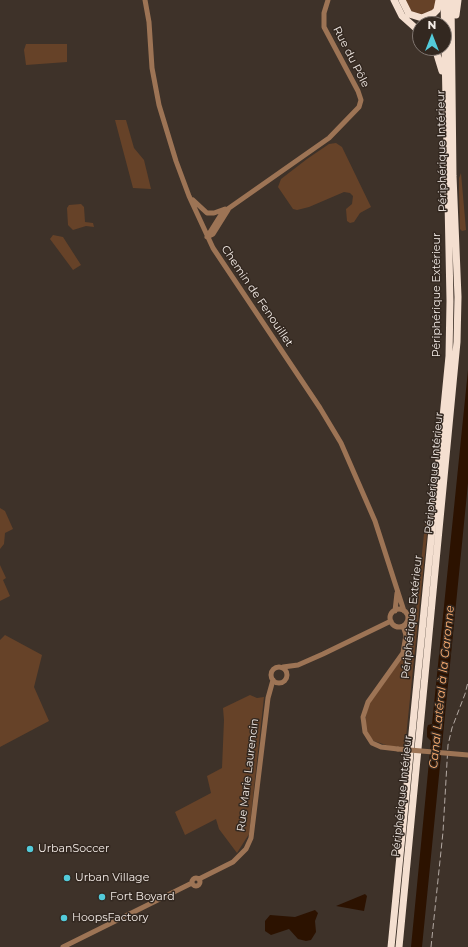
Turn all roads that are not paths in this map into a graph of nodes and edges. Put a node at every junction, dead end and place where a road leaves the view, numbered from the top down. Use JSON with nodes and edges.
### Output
{"nodes":[{"id":1,"x":146,"y":0,"type":"edge"},
{"id":2,"x":328,"y":0,"type":"edge"},
{"id":3,"x":394,"y":0,"type":"edge"},
{"id":4,"x":402,"y":0,"type":"edge"},
{"id":5,"x":439,"y":0,"type":"edge"},
{"id":6,"x":444,"y":0,"type":"edge"},
{"id":7,"x":452,"y":0,"type":"edge"},
{"id":8,"x":458,"y":0,"type":"edge"},
{"id":9,"x":452,"y":16,"type":"edge"},
{"id":10,"x":412,"y":25,"type":"edge"},
{"id":11,"x":452,"y":38,"type":"joint"},
{"id":12,"x":439,"y":56,"type":"edge"},
{"id":13,"x":446,"y":92,"type":"junction"},
{"id":14,"x":189,"y":196,"type":"junction"},
{"id":15,"x":230,"y":208,"type":"junction"},
{"id":16,"x":207,"y":236,"type":"junction"},
{"id":17,"x":397,"y":588,"type":"junction"},
{"id":18,"x":394,"y":611,"type":"junction"},
{"id":19,"x":404,"y":611,"type":"junction"},
{"id":20,"x":391,"y":621,"type":"junction"},
{"id":21,"x":403,"y":626,"type":"junction"},
{"id":22,"x":298,"y":664,"type":"junction"},
{"id":23,"x":283,"y":667,"type":"junction"},
{"id":24,"x":288,"y":675,"type":"junction"},
{"id":25,"x":273,"y":680,"type":"junction"},
{"id":26,"x":280,"y":683,"type":"junction"},
{"id":27,"x":269,"y":695,"type":"junction"},
{"id":28,"x":468,"y":755,"type":"edge"},
{"id":29,"x":63,"y":947,"type":"edge"},
{"id":30,"x":391,"y":947,"type":"edge"},
{"id":31,"x":399,"y":947,"type":"edge"}],
"edges":[{"from":1,"to":14,"type":"street","name":"Chemin de Fenouillet"},
{"from":2,"to":15,"type":"street","name":"Rue du Pôle"},
{"from":3,"to":10,"type":"highway"},
{"from":4,"to":5,"type":"highway"},
{"from":6,"to":13,"type":"highway","name":"Périphérique Extérieur"},
{"from":7,"to":9,"type":"highway","name":"Périphérique Intérieur"},
{"from":8,"to":11,"type":"highway"},
{"from":11,"to":31,"type":"highway","name":"Périphérique Intérieur"},
{"from":12,"to":13,"type":"highway"},
{"from":13,"to":30,"type":"highway","name":"Périphérique Extérieur"},
{"from":14,"to":15,"type":"street"},
{"from":14,"to":16,"type":"street","name":"Chemin de Fenouillet"},
{"from":15,"to":16,"type":"street"},
{"from":16,"to":17,"type":"street","name":"Chemin de Fenouillet"},
{"from":17,"to":18,"type":"street","name":"Chemin de Fenouillet"},
{"from":17,"to":19,"type":"street","name":"Chemin de Fenouillet"},
{"from":18,"to":19,"type":"street"},
{"from":18,"to":20,"type":"street"},
{"from":19,"to":21,"type":"street"},
{"from":20,"to":21,"type":"street"},
{"from":20,"to":22,"type":"street"},
{"from":21,"to":28,"type":"street","bridge":true},
{"from":22,"to":23,"type":"street"},
{"from":22,"to":24,"type":"street"},
{"from":23,"to":24,"type":"street"},
{"from":23,"to":25,"type":"street"},
{"from":24,"to":26,"type":"street"},
{"from":25,"to":26,"type":"street"},
{"from":25,"to":27,"type":"street","name":"Rue Marie Laurencin"},
{"from":26,"to":27,"type":"street"},
{"from":27,"to":29,"type":"street","name":"Rue Marie Laurencin"}]}
